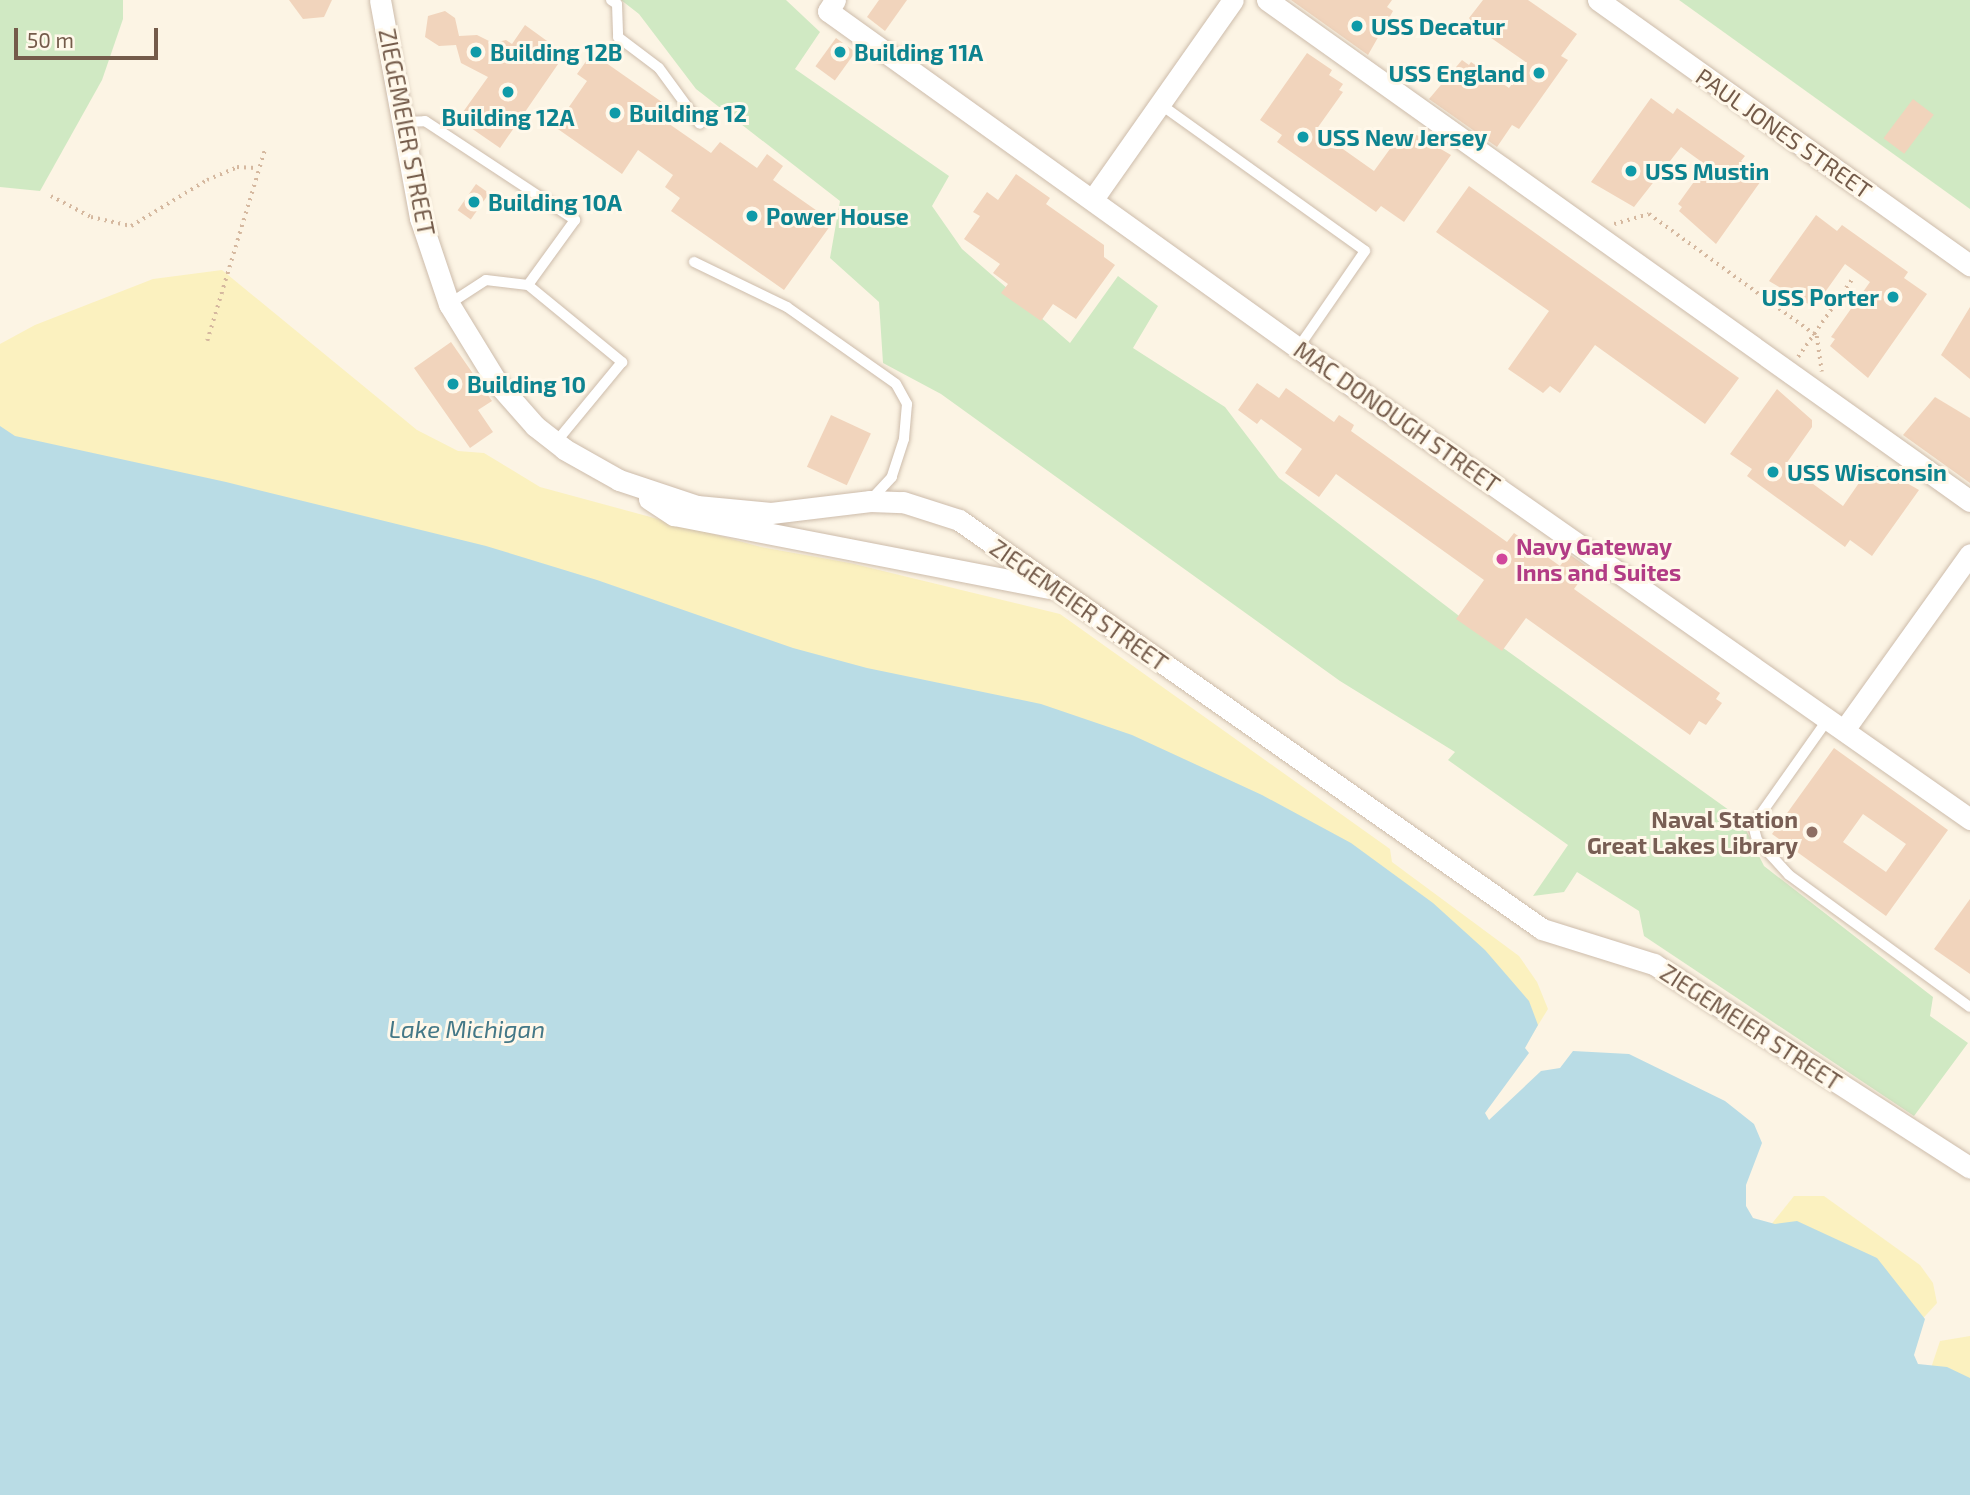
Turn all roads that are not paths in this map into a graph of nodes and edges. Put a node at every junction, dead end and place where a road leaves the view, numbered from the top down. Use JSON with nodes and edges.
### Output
{"nodes":[{"id":1,"x":380,"y":0,"type":"edge"},
{"id":2,"x":611,"y":0,"type":"edge"},
{"id":3,"x":1233,"y":0,"type":"edge"},
{"id":4,"x":1267,"y":0,"type":"edge"},
{"id":5,"x":1598,"y":0,"type":"edge"},
{"id":6,"x":832,"y":5,"type":"edge"},
{"id":7,"x":1160,"y":104,"type":"junction"},
{"id":8,"x":402,"y":122,"type":"junction"},
{"id":9,"x":700,"y":124,"type":"dead end"},
{"id":10,"x":1093,"y":198,"type":"junction"},
{"id":11,"x":694,"y":262,"type":"dead end"},
{"id":12,"x":1970,"y":265,"type":"edge"},
{"id":13,"x":528,"y":285,"type":"junction"},
{"id":14,"x":449,"y":304,"type":"junction"},
{"id":15,"x":1298,"y":348,"type":"junction"},
{"id":16,"x":555,"y":442,"type":"junction"},
{"id":17,"x":619,"y":480,"type":"junction"},
{"id":18,"x":1970,"y":500,"type":"edge"},
{"id":19,"x":870,"y":501,"type":"junction"},
{"id":20,"x":1970,"y":554,"type":"edge"},
{"id":21,"x":1058,"y":590,"type":"junction"},
{"id":22,"x":1836,"y":725,"type":"junction"},
{"id":23,"x":1970,"y":819,"type":"edge"},
{"id":24,"x":1970,"y":1007,"type":"edge"},
{"id":25,"x":1970,"y":1168,"type":"edge"}],
"edges":[{"from":1,"to":8,"type":"street","name":"ZIEGEMEIER STREET"},
{"from":2,"to":9,"type":"lane"},
{"from":3,"to":7,"type":"street"},
{"from":4,"to":18,"type":"street"},
{"from":5,"to":12,"type":"street","name":"PAUL JONES STREET"},
{"from":6,"to":10,"type":"street","name":"MAC DONOUGH STREET"},
{"from":7,"to":10,"type":"street"},
{"from":7,"to":15,"type":"lane"},
{"from":8,"to":13,"type":"lane"},
{"from":8,"to":14,"type":"street","name":"ZIEGEMEIER STREET"},
{"from":10,"to":15,"type":"street","name":"MAC DONOUGH STREET"},
{"from":11,"to":19,"type":"lane"},
{"from":13,"to":14,"type":"lane"},
{"from":13,"to":16,"type":"lane"},
{"from":14,"to":16,"type":"street","name":"ZIEGEMEIER STREET"},
{"from":15,"to":22,"type":"street","name":"MAC DONOUGH STREET"},
{"from":16,"to":17,"type":"street","name":"ZIEGEMEIER STREET"},
{"from":17,"to":19,"type":"street","name":"ZIEGEMEIER STREET"},
{"from":17,"to":21,"type":"street"},
{"from":19,"to":21,"type":"street","name":"ZIEGEMEIER STREET"},
{"from":20,"to":22,"type":"street"},
{"from":21,"to":25,"type":"street","name":"ZIEGEMEIER STREET"},
{"from":22,"to":23,"type":"street","name":"MAC DONOUGH STREET"},
{"from":22,"to":24,"type":"lane"}]}
